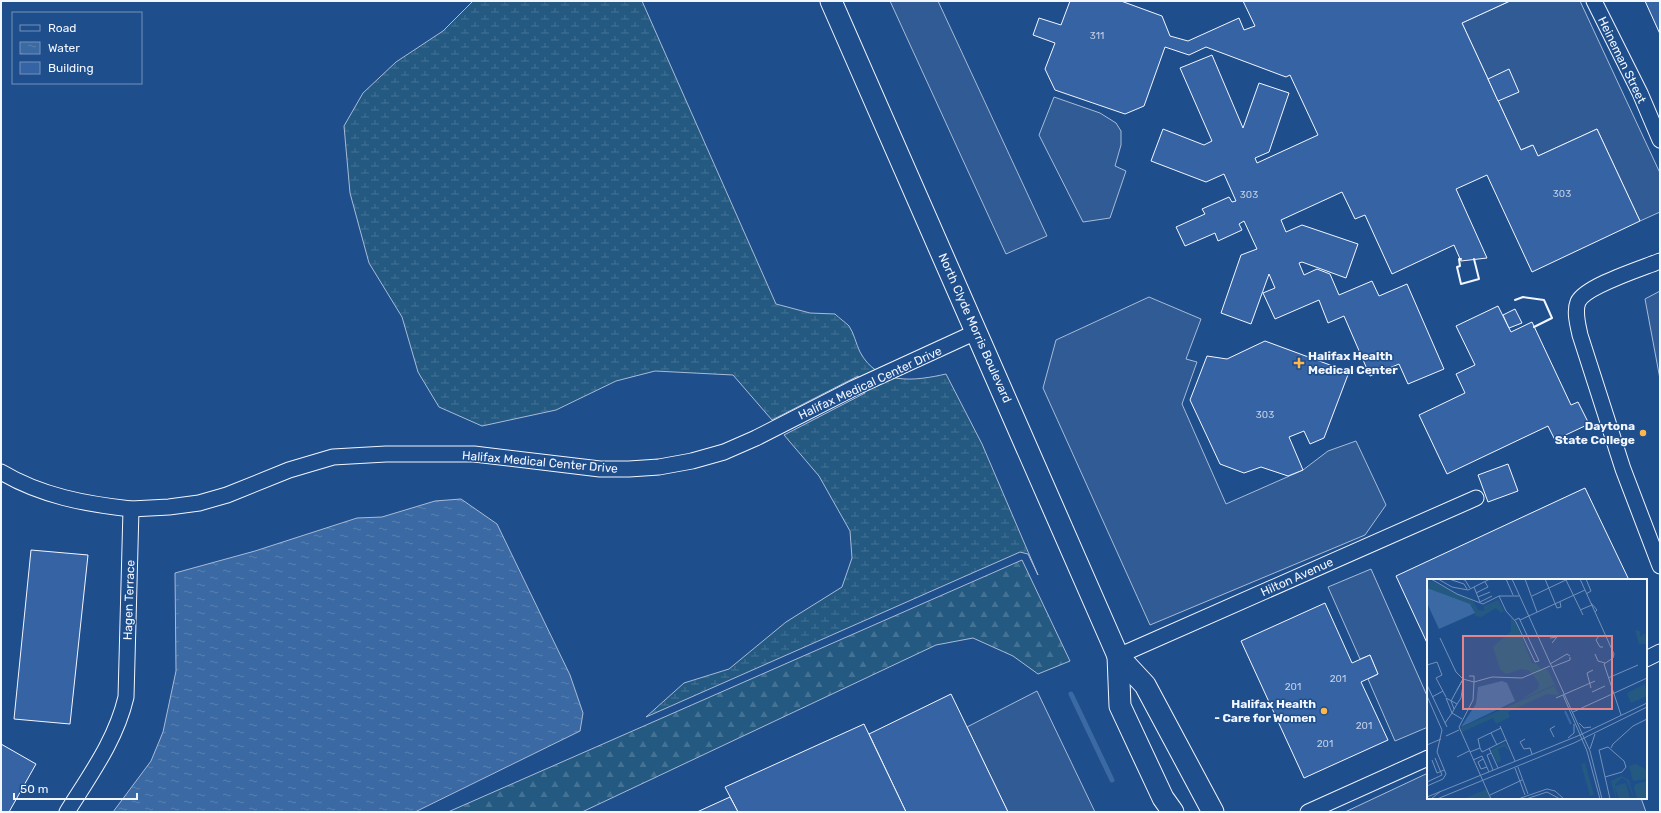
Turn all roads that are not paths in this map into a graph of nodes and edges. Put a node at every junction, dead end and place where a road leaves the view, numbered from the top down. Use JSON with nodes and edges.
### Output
{"nodes":[{"id":1,"x":831,"y":1,"type":"edge"},
{"id":2,"x":1594,"y":1,"type":"edge"},
{"id":3,"x":1660,"y":140,"type":"edge"},
{"id":4,"x":1660,"y":261,"type":"edge"},
{"id":5,"x":976,"y":332,"type":"junction"},
{"id":6,"x":1,"y":472,"type":"edge"},
{"id":7,"x":1476,"y":498,"type":"dead end"},
{"id":8,"x":131,"y":509,"type":"junction"},
{"id":9,"x":1660,"y":566,"type":"edge"},
{"id":10,"x":1660,"y":652,"type":"edge"},
{"id":11,"x":1118,"y":656,"type":"junction"},
{"id":12,"x":1647,"y":658,"type":"edge"},
{"id":13,"x":1427,"y":758,"type":"edge"},
{"id":14,"x":67,"y":812,"type":"edge"},
{"id":15,"x":1173,"y":812,"type":"edge"},
{"id":16,"x":1213,"y":812,"type":"edge"},
{"id":17,"x":1308,"y":812,"type":"edge"}],
"edges":[{"from":1,"to":5,"type":"main road","name":"North Clyde Morris Boulevard"},
{"from":2,"to":3,"type":"street","name":"Heineman Street"},
{"from":4,"to":9,"type":"street"},
{"from":5,"to":8,"type":"street","name":"Halifax Medical Center Drive"},
{"from":5,"to":11,"type":"main road","name":"North Clyde Morris Boulevard"},
{"from":6,"to":8,"type":"street"},
{"from":7,"to":11,"type":"street","name":"Hilton Avenue"},
{"from":8,"to":14,"type":"street","name":"Hagen Terrace"},
{"from":10,"to":12,"type":"street"},
{"from":11,"to":15,"type":"main road","name":"North Clyde Morris Boulevard"},
{"from":11,"to":16,"type":"main road","name":"North Clyde Morris Boulevard"},
{"from":13,"to":17,"type":"street"}]}
